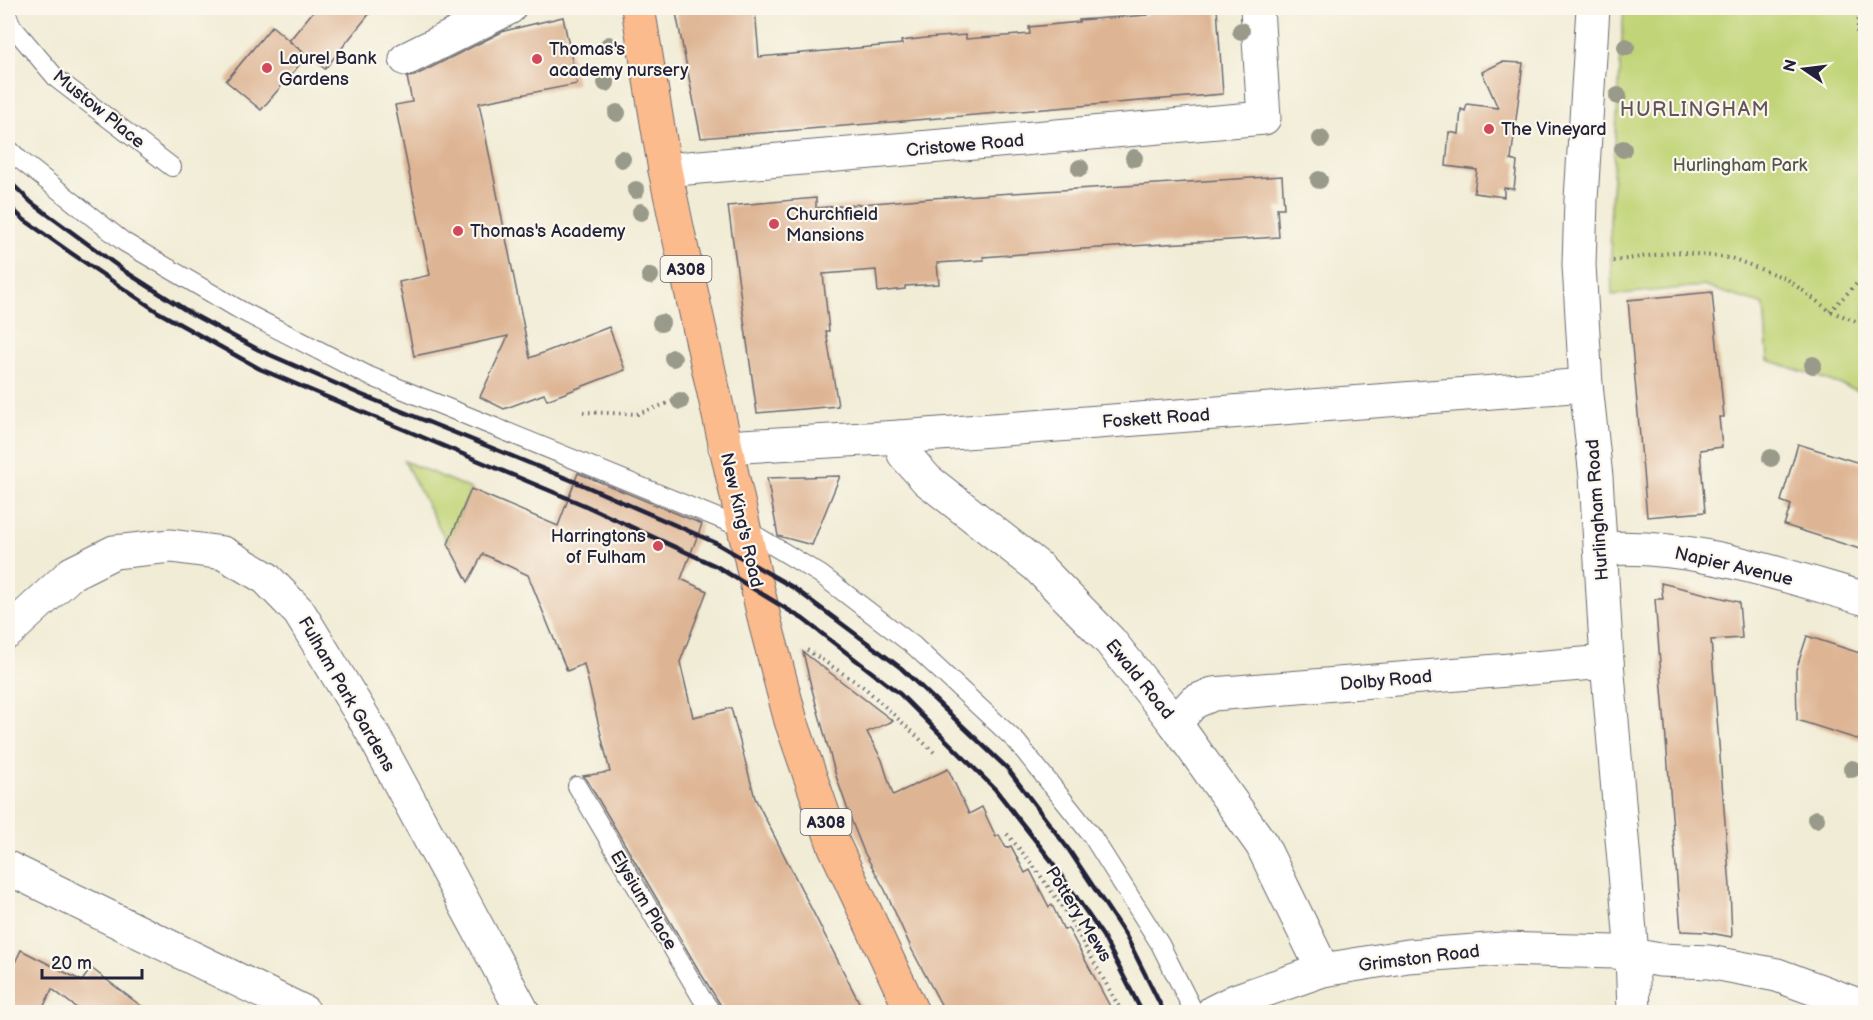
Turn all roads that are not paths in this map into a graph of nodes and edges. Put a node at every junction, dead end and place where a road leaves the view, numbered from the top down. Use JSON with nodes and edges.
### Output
{"nodes":[{"id":1,"x":508,"y":8,"type":"edge"},
{"id":2,"x":638,"y":8,"type":"edge"},
{"id":3,"x":1257,"y":8,"type":"edge"},
{"id":4,"x":1593,"y":8,"type":"edge"},
{"id":5,"x":8,"y":18,"type":"edge"},
{"id":6,"x":406,"y":59,"type":"dead end"},
{"id":7,"x":8,"y":148,"type":"edge"},
{"id":8,"x":172,"y":167,"type":"dead end"},
{"id":9,"x":665,"y":170,"type":"junction"},
{"id":10,"x":1586,"y":385,"type":"junction"},
{"id":11,"x":900,"y":437,"type":"junction"},
{"id":12,"x":725,"y":447,"type":"junction"},
{"id":13,"x":745,"y":529,"type":"junction"},
{"id":14,"x":1601,"y":549,"type":"junction"},
{"id":15,"x":1866,"y":599,"type":"edge"},
{"id":16,"x":8,"y":632,"type":"edge"},
{"id":17,"x":1607,"y":663,"type":"junction"},
{"id":18,"x":1175,"y":723,"type":"junction"},
{"id":19,"x":577,"y":786,"type":"dead end"},
{"id":20,"x":10,"y":876,"type":"edge"},
{"id":21,"x":1632,"y":955,"type":"junction"},
{"id":22,"x":1323,"y":970,"type":"junction"},
{"id":23,"x":1866,"y":1008,"type":"edge"},
{"id":24,"x":304,"y":1012,"type":"edge"},
{"id":25,"x":524,"y":1012,"type":"edge"},
{"id":26,"x":712,"y":1012,"type":"edge"},
{"id":27,"x":912,"y":1012,"type":"edge"},
{"id":28,"x":1194,"y":1012,"type":"edge"},
{"id":29,"x":1213,"y":1012,"type":"edge"},
{"id":30,"x":1634,"y":1012,"type":"edge"}],
"edges":[{"from":1,"to":6,"type":"street"},
{"from":2,"to":9,"type":"main road","name":"New King's Road","number":"A308"},
{"from":3,"to":9,"type":"street","name":"Cristowe Road"},
{"from":4,"to":10,"type":"street","name":"Hurlingham Road"},
{"from":5,"to":8,"type":"lane","name":"Mustow Place"},
{"from":7,"to":13,"type":"lane"},
{"from":9,"to":12,"type":"main road","name":"New King's Road","number":"A308"},
{"from":10,"to":11,"type":"street","name":"Foskett Road"},
{"from":10,"to":14,"type":"street","name":"Hurlingham Road"},
{"from":11,"to":12,"type":"street","name":"Foskett Road"},
{"from":11,"to":18,"type":"street","name":"Ewald Road"},
{"from":12,"to":13,"type":"main road","name":"New King's Road","number":"A308"},
{"from":13,"to":27,"type":"main road","name":"New King's Road","number":"A308"},
{"from":13,"to":28,"type":"lane"},
{"from":14,"to":15,"type":"street","name":"Napier Avenue"},
{"from":14,"to":17,"type":"street","name":"Hurlingham Road"},
{"from":16,"to":25,"type":"street","name":"Fulham Park Gardens"},
{"from":17,"to":18,"type":"street","name":"Dolby Road"},
{"from":17,"to":21,"type":"street","name":"Hurlingham Road"},
{"from":18,"to":22,"type":"street","name":"Ewald Road"},
{"from":19,"to":26,"type":"lane","name":"Elysium Place"},
{"from":20,"to":24,"type":"street"},
{"from":21,"to":22,"type":"street","name":"Grimston Road"},
{"from":21,"to":23,"type":"street","name":"Grimston Road"},
{"from":21,"to":30,"type":"street","name":"Hurlingham Road"},
{"from":22,"to":29,"type":"street","name":"Grimston Road"}]}
